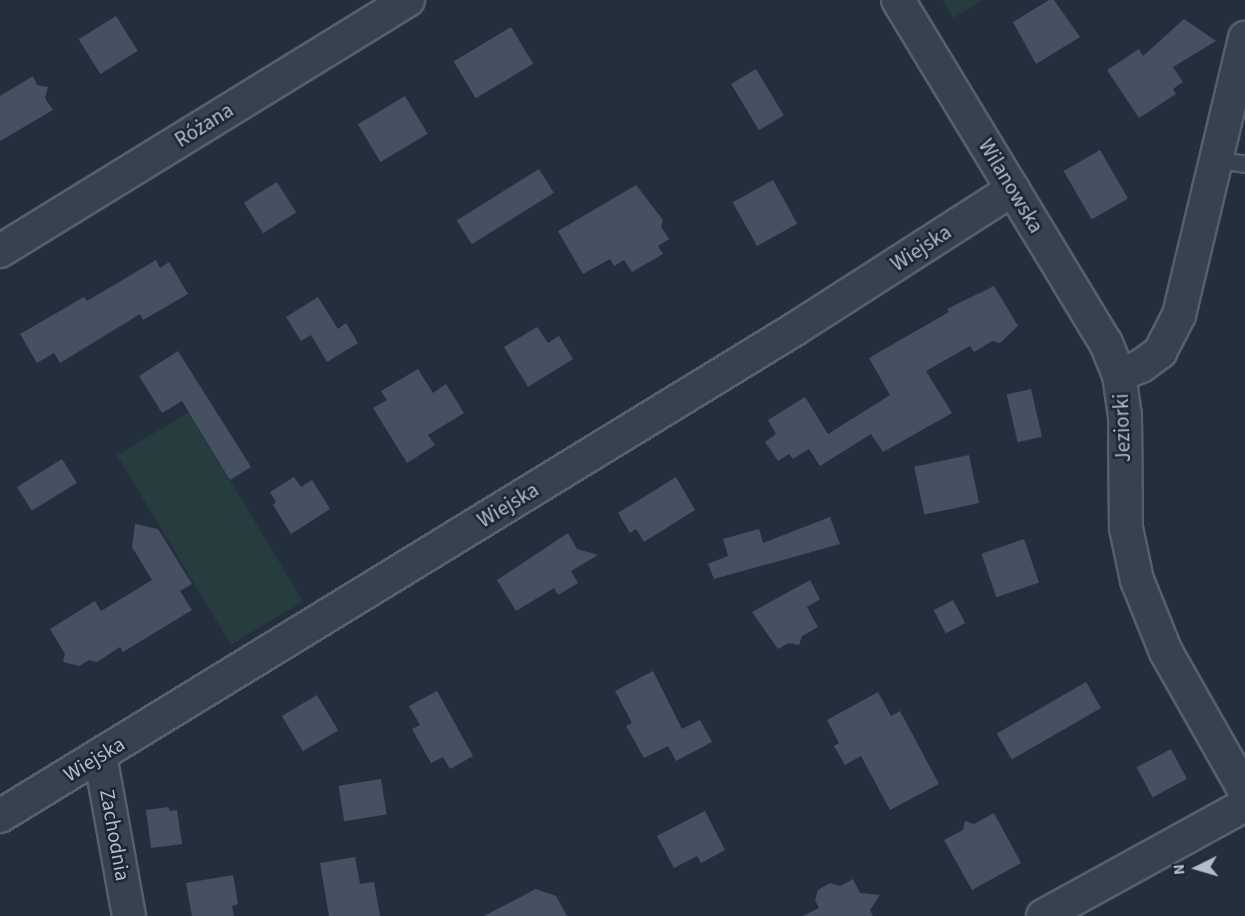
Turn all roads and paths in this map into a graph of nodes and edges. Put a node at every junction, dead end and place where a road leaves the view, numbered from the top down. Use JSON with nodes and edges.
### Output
{"nodes":[{"id":1,"x":408,"y":0,"type":"edge"},
{"id":2,"x":898,"y":0,"type":"edge"},
{"id":3,"x":1245,"y":38,"type":"edge"},
{"id":4,"x":1231,"y":162,"type":"edge"},
{"id":5,"x":1013,"y":189,"type":"junction"},
{"id":6,"x":0,"y":250,"type":"edge"},
{"id":7,"x":1119,"y":375,"type":"junction"},
{"id":8,"x":100,"y":755,"type":"junction"},
{"id":9,"x":1245,"y":791,"type":"edge"},
{"id":10,"x":1245,"y":805,"type":"edge"},
{"id":11,"x":0,"y":816,"type":"edge"},
{"id":12,"x":129,"y":916,"type":"edge"},
{"id":13,"x":1043,"y":916,"type":"edge"}],
"edges":[{"from":1,"to":6,"type":"street","name":"Różana"},
{"from":2,"to":5,"type":"street","name":"Wilanowska"},
{"from":3,"to":4,"type":"street","name":"Jeziorki"},
{"from":4,"to":7,"type":"street","name":"Jeziorki"},
{"from":5,"to":7,"type":"street","name":"Wilanowska"},
{"from":5,"to":8,"type":"street","name":"Wiejska"},
{"from":7,"to":9,"type":"street","name":"Jeziorki"},
{"from":8,"to":11,"type":"street","name":"Wiejska"},
{"from":8,"to":12,"type":"street","name":"Zachodnia"},
{"from":10,"to":13,"type":"street"}]}
